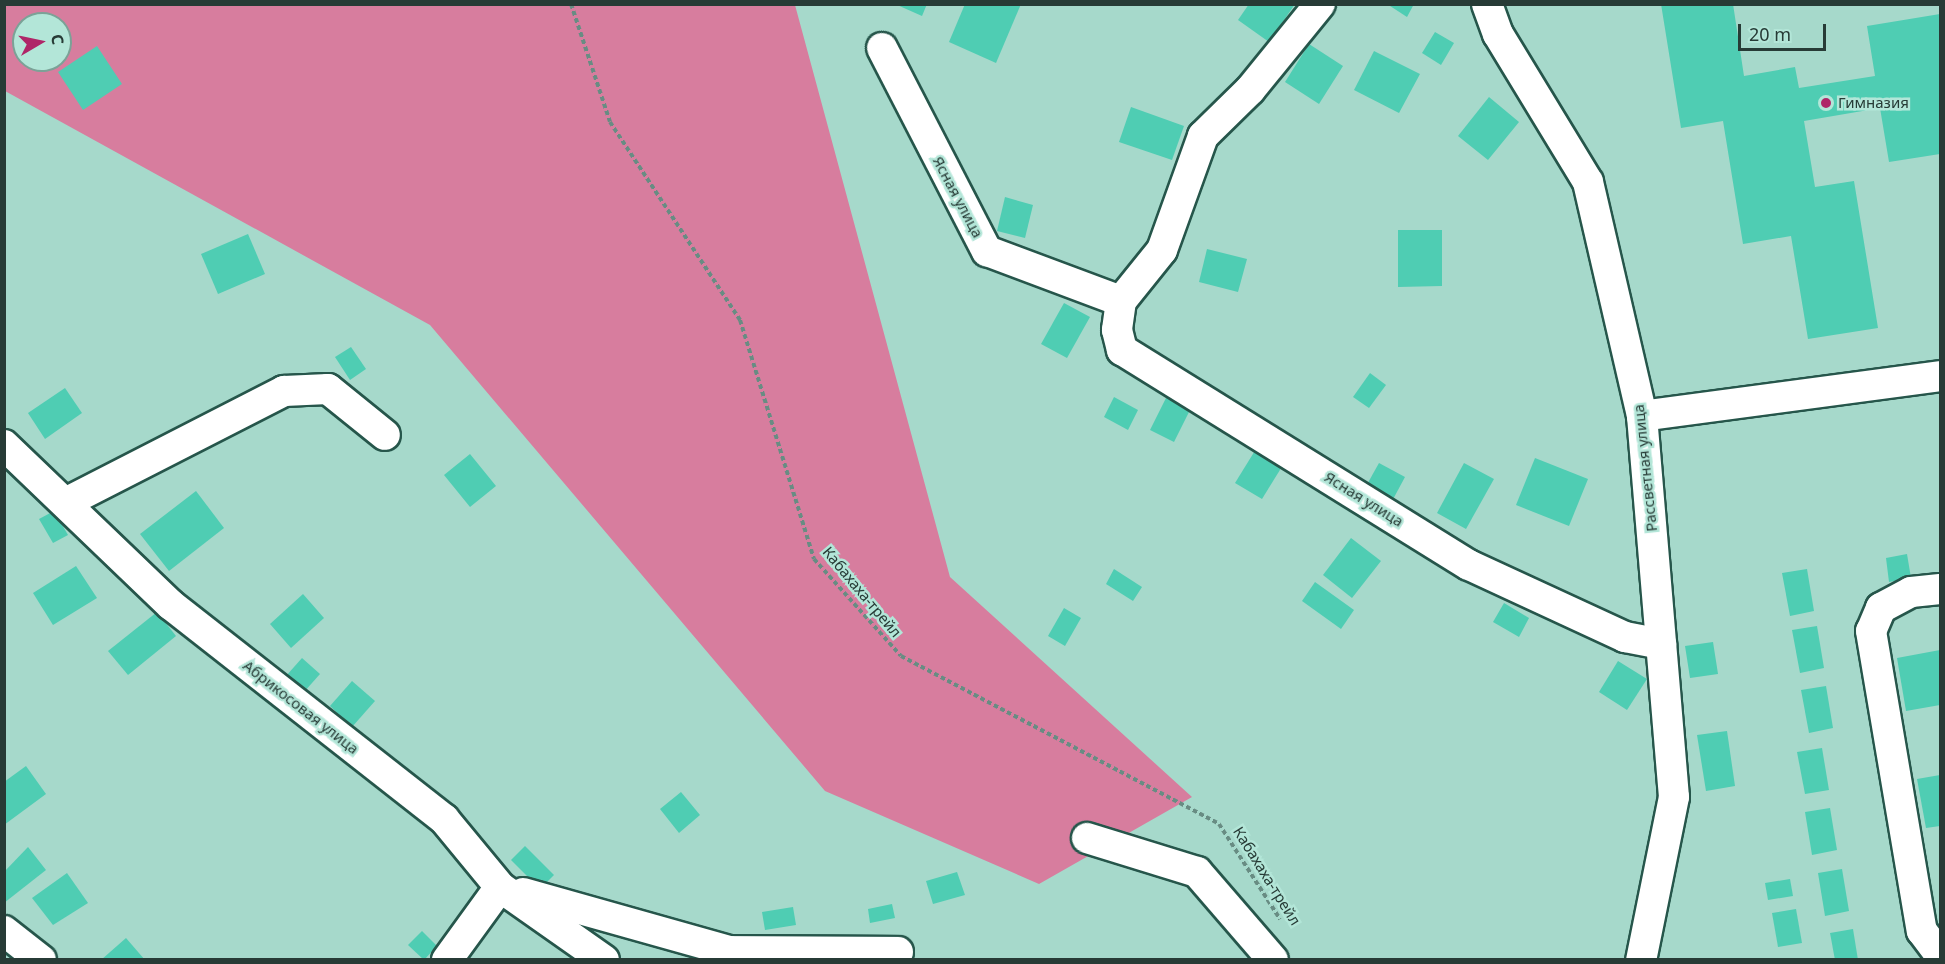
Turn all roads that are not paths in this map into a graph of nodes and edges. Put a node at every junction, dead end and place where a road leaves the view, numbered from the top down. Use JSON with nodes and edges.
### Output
{"nodes":[{"id":1,"x":1320,"y":4,"type":"edge"},
{"id":2,"x":1487,"y":4,"type":"edge"},
{"id":3,"x":882,"y":48,"type":"dead end"},
{"id":4,"x":1121,"y":301,"type":"junction"},
{"id":5,"x":1941,"y":376,"type":"edge"},
{"id":6,"x":1642,"y":416,"type":"junction"},
{"id":7,"x":385,"y":435,"type":"dead end"},
{"id":8,"x":4,"y":445,"type":"edge"},
{"id":9,"x":68,"y":502,"type":"junction"},
{"id":10,"x":1941,"y":589,"type":"edge"},
{"id":11,"x":1661,"y":644,"type":"junction"},
{"id":12,"x":1087,"y":838,"type":"dead end"},
{"id":13,"x":500,"y":887,"type":"junction"},
{"id":14,"x":4,"y":931,"type":"edge"},
{"id":15,"x":898,"y":952,"type":"dead end"},
{"id":16,"x":1941,"y":955,"type":"edge"},
{"id":17,"x":40,"y":960,"type":"edge"},
{"id":18,"x":447,"y":960,"type":"edge"},
{"id":19,"x":604,"y":960,"type":"edge"},
{"id":20,"x":1273,"y":960,"type":"edge"},
{"id":21,"x":1641,"y":960,"type":"edge"}],
"edges":[{"from":1,"to":4,"type":"street"},
{"from":2,"to":6,"type":"street","name":"Рассветная улица"},
{"from":3,"to":4,"type":"street","name":"Ясная улица"},
{"from":4,"to":11,"type":"street","name":"Ясная улица"},
{"from":5,"to":6,"type":"street"},
{"from":6,"to":11,"type":"street","name":"Рассветная улица"},
{"from":7,"to":9,"type":"street"},
{"from":8,"to":9,"type":"street","name":"Абрикосовая улица"},
{"from":9,"to":13,"type":"street","name":"Абрикосовая улица"},
{"from":10,"to":16,"type":"street"},
{"from":11,"to":21,"type":"street","name":"Рассветная улица"},
{"from":12,"to":20,"type":"street"},
{"from":13,"to":15,"type":"street"},
{"from":13,"to":18,"type":"street"},
{"from":13,"to":19,"type":"street","name":"Абрикосовая улица"},
{"from":14,"to":17,"type":"street"}]}
